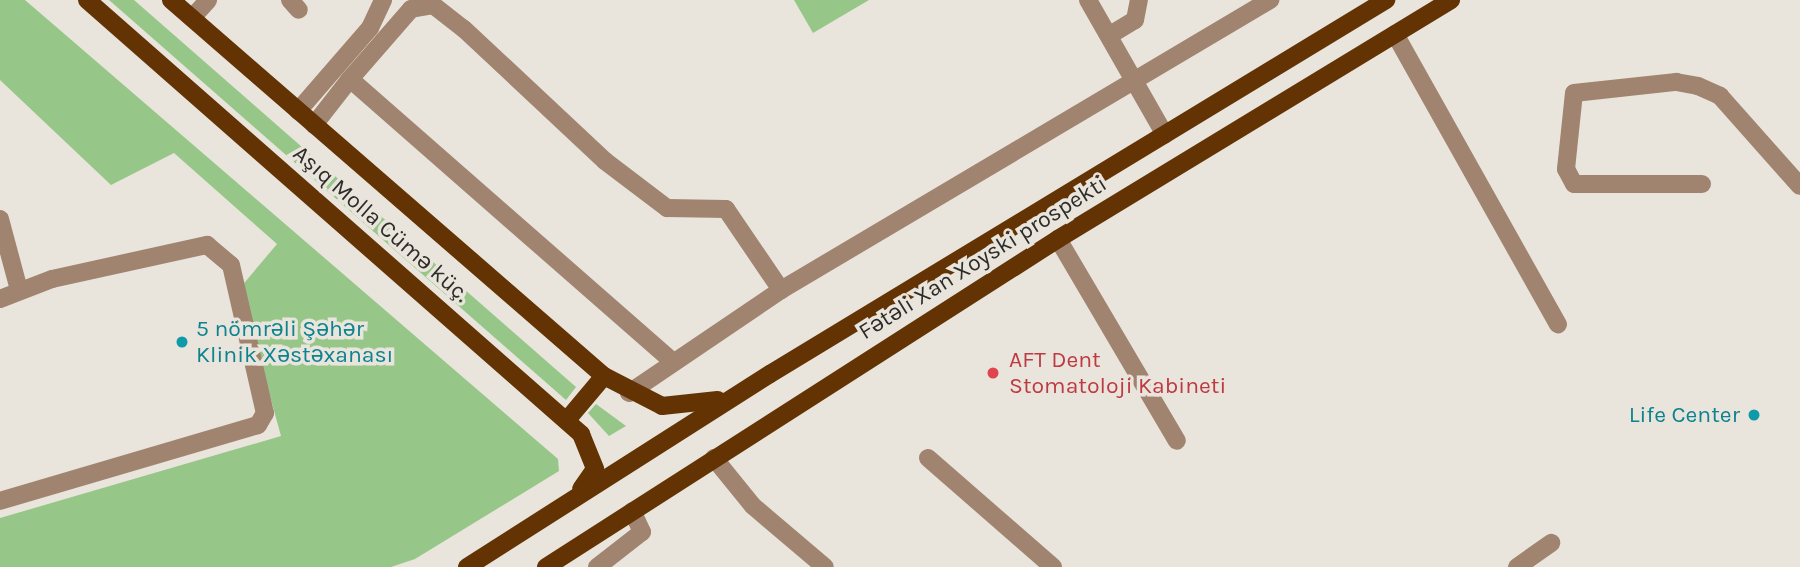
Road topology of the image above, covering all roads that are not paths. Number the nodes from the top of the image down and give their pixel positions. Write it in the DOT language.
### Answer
graph roads {
  1 [pos="86,0"];
  2 [pos="171,0"];
  3 [pos="208,0"];
  4 [pos="383,0"];
  5 [pos="1088,0"];
  6 [pos="1139,0"];
  7 [pos="1270,0"];
  8 [pos="1386,0"];
  9 [pos="1451,0"];
  10 [pos="192,18"];
  11 [pos="1110,34"];
  12 [pos="1395,34"];
  13 [pos="1134,78"];
  14 [pos="350,79"];
  15 [pos="298,111"];
  16 [pos="314,125"];
  17 [pos="1164,135"];
  18 [pos="1702,184"];
  19 [pos="1800,186"];
  20 [pos="0,219"];
  21 [pos="1058,239"];
  22 [pos="19,290"];
  23 [pos="781,290"];
  24 [pos="0,299"];
  25 [pos="1558,324"];
  26 [pos="672,361"];
  27 [pos="604,376"];
  28 [pos="628,393"];
  29 [pos="738,393"];
  30 [pos="567,420"];
  31 [pos="1177,441"];
  32 [pos="714,458"];
  33 [pos="928,458"];
  34 [pos="0,501"];
  35 [pos="570,501"];
  36 [pos="632,512"];
  37 [pos="1551,543"];
  38 [pos="467,567"];
  39 [pos="546,567"];
  40 [pos="597,567"];
  41 [pos="825,567"];
  42 [pos="1053,567"];
  43 [pos="1517,567"];
  1 -- 30 [label="main road, Aşıq Molla Cümə küç."];
  2 -- 10 [label="main road, Aşıq Molla Cümə küç."];
  3 -- 10 [label="street"];
  4 -- 15 [label="street"];
  5 -- 11 [label="street"];
  6 -- 11 [label="street"];
  7 -- 13 [label="street"];
  8 -- 17 [label="main road, Fətəli Xan Xoyski prospekti"];
  9 -- 12 [label="main road, Fətəli Xan Xoyski prospekti"];
  10 -- 15 [label="main road, Aşıq Molla Cümə küç."];
  11 -- 13 [label="street"];
  12 -- 21 [label="main road, Fətəli Xan Xoyski prospekti"];
  12 -- 25 [label="street"];
  13 -- 17 [label="street"];
  13 -- 23 [label="street"];
  14 -- 16 [label="street"];
  14 -- 23 [label="street"];
  14 -- 26 [label="street"];
  15 -- 16 [label="main road, Aşıq Molla Cümə küç."];
  16 -- 27 [label="main road, Aşıq Molla Cümə küç."];
  17 -- 29 [label="main road, Fətəli Xan Xoyski prospekti"];
  18 -- 19 [label="street"];
  20 -- 22 [label="street"];
  21 -- 31 [label="street"];
  21 -- 32 [label="main road, Fətəli Xan Xoyski prospekti"];
  22 -- 24 [label="street"];
  22 -- 34 [label="street"];
  23 -- 26 [label="street"];
  26 -- 28 [label="street"];
  27 -- 28 [label="main road, Aşıq Molla Cümə küç."];
  27 -- 30 [label="main road"];
  28 -- 29 [label="main road, Aşıq Molla Cümə küç."];
  29 -- 35 [label="main road"];
  30 -- 35 [label="main road, Aşıq Molla Cümə küç."];
  32 -- 36 [label="main road, Fətəli Xan Xoyski prospekti"];
  32 -- 41 [label="street"];
  33 -- 42 [label="street"];
  35 -- 38 [label="main road"];
  36 -- 39 [label="main road, Fətəli Xan Xoyski prospekti"];
  36 -- 40 [label="street"];
  37 -- 43 [label="street"];
}
